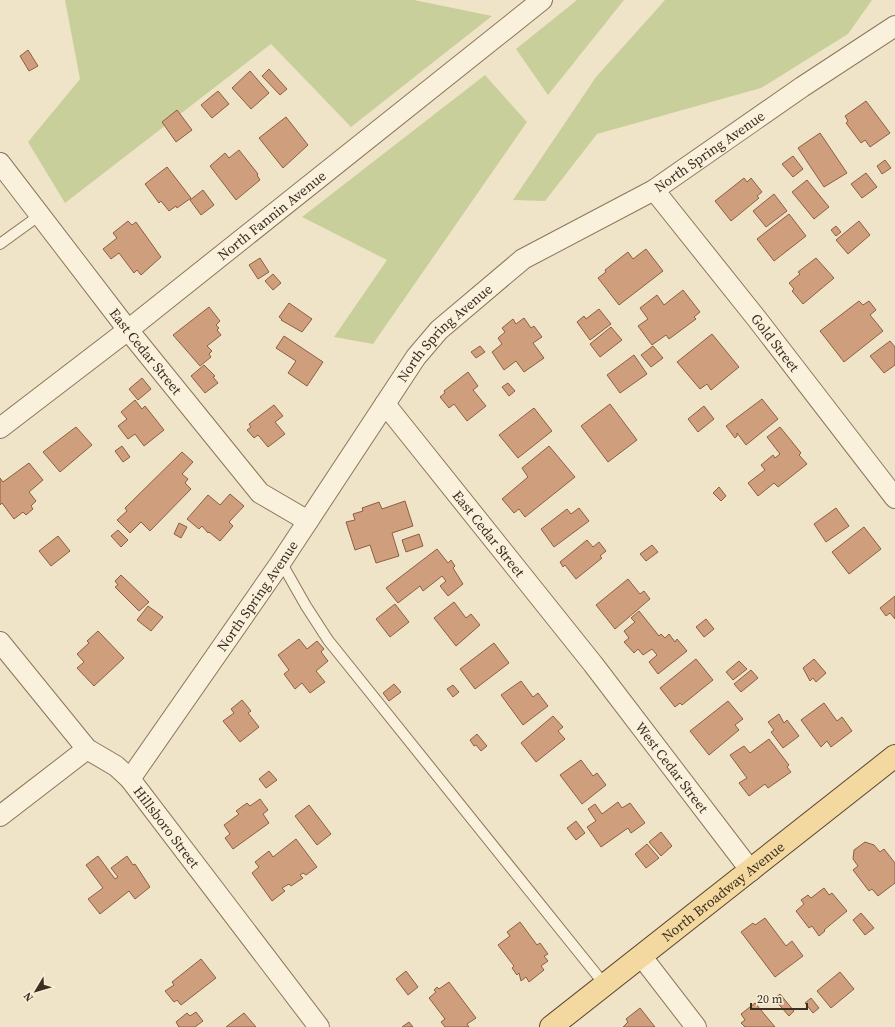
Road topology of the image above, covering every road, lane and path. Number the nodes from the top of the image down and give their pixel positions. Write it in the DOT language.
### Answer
graph roads {
  1 [pos="542,0"];
  2 [pos="895,26"];
  3 [pos="0,163"];
  4 [pos="654,190"];
  5 [pos="40,215"];
  6 [pos="0,244"];
  7 [pos="128,330"];
  8 [pos="385,404"];
  9 [pos="0,428"];
  10 [pos="895,498"];
  11 [pos="308,521"];
  12 [pos="282,562"];
  13 [pos="0,642"];
  14 [pos="593,664"];
  15 [pos="87,749"];
  16 [pos="895,756"];
  17 [pos="130,779"];
  18 [pos="0,816"];
  19 [pos="751,871"];
  20 [pos="642,956"];
  21 [pos="605,985"];
  22 [pos="319,1027"];
  23 [pos="551,1027"];
  24 [pos="696,1027"];
  1 -- 7 [label="street, North Fannin Avenue"];
  2 -- 4 [label="street, North Spring Avenue"];
  3 -- 5 [label="street, East Cedar Street"];
  4 -- 8 [label="street, North Spring Avenue"];
  4 -- 10 [label="street, Gold Street"];
  5 -- 6 [label="lane"];
  5 -- 7 [label="street, East Cedar Street"];
  7 -- 9 [label="street, North Fannin Avenue"];
  7 -- 11 [label="street, East Cedar Street"];
  8 -- 11 [label="street, North Spring Avenue"];
  8 -- 14 [label="street, East Cedar Street"];
  11 -- 12 [label="street, North Spring Avenue"];
  12 -- 17 [label="street, North Spring Avenue"];
  12 -- 21 [label="lane"];
  13 -- 15 [label="street, Hillsboro Street"];
  14 -- 19 [label="street, West Cedar Street"];
  15 -- 17 [label="street, Hillsboro Street"];
  15 -- 18 [label="street"];
  16 -- 19 [label="main road, North Broadway Avenue"];
  17 -- 22 [label="street, Hillsboro Street"];
  19 -- 20 [label="main road, North Broadway Avenue"];
  20 -- 21 [label="main road, North Broadway Avenue"];
  20 -- 24 [label="street"];
  21 -- 23 [label="main road, North Broadway Avenue"];
}
